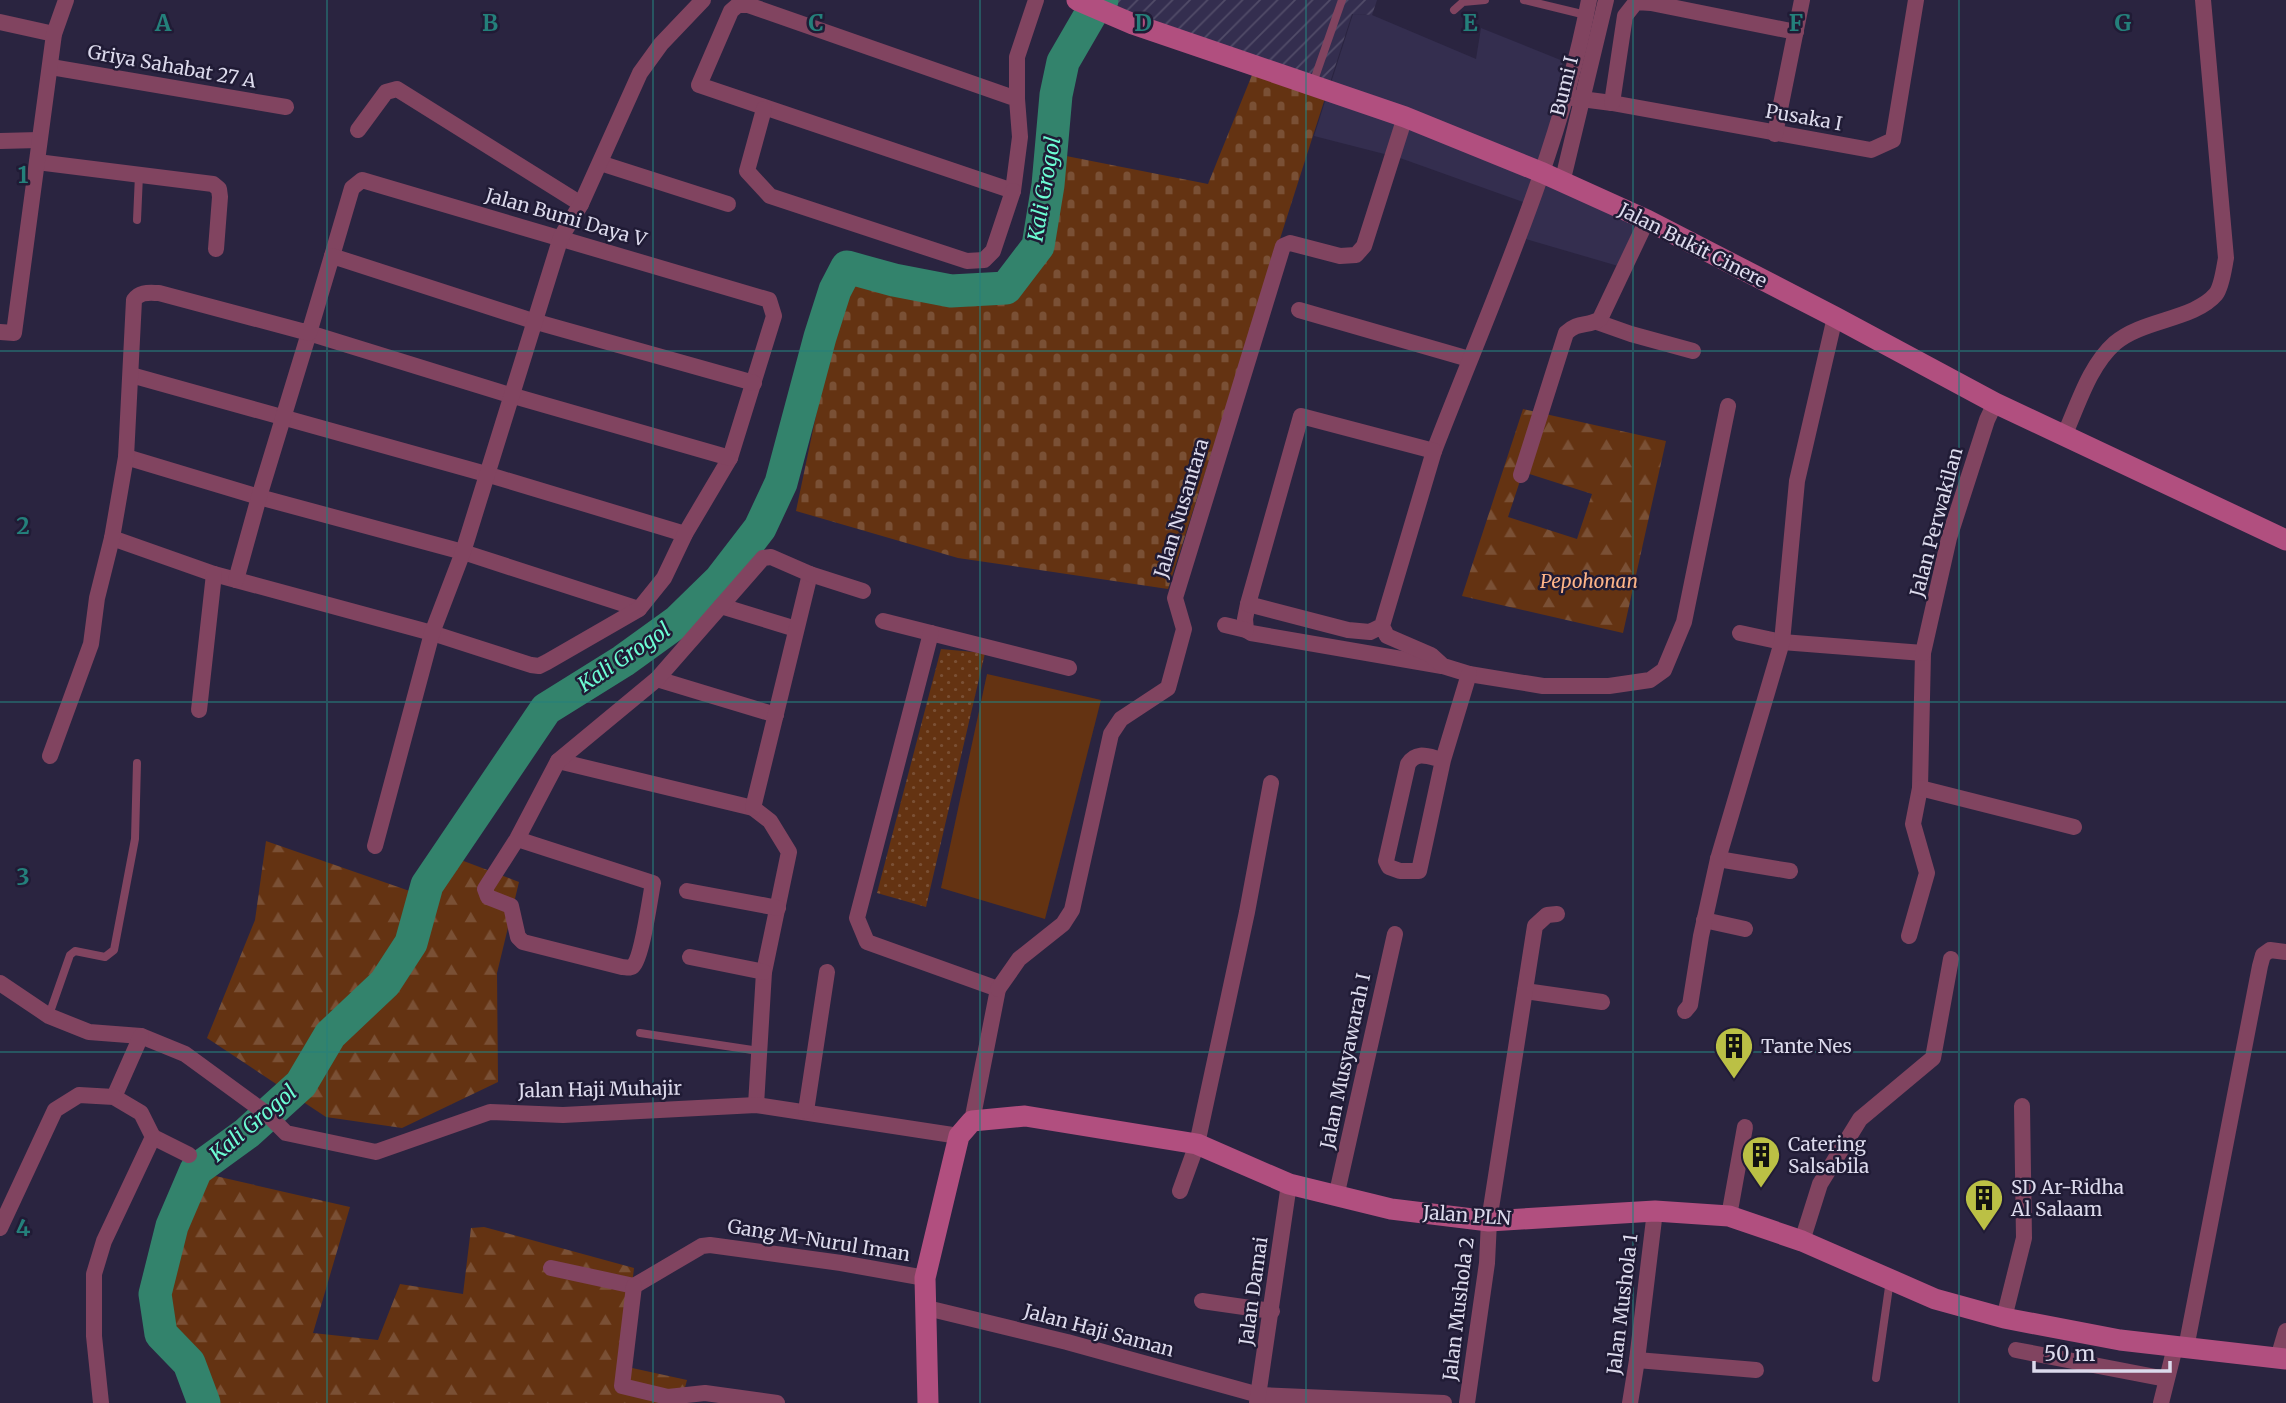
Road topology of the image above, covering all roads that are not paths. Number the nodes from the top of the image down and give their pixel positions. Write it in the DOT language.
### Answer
graph roads {
  1 [pos="66,0"];
  2 [pos="704,0"];
  3 [pos="1036,0"];
  4 [pos="1342,0"];
  5 [pos="1485,0"];
  6 [pos="1524,0"];
  7 [pos="1606,0"];
  8 [pos="1802,0"];
  9 [pos="1916,0"];
  10 [pos="2203,0"];
  11 [pos="1639,1"];
  12 [pos="1084,3"];
  13 [pos="1587,8"];
  14 [pos="1454,9"];
  15 [pos="0,22"];
  16 [pos="1797,32"];
  17 [pos="54,34"];
  18 [pos="51,67"];
  19 [pos="1312,85"];
  20 [pos="1566,97"];
  21 [pos="1017,99"];
  22 [pos="1583,99"];
  23 [pos="1612,103"];
  24 [pos="286,107"];
  25 [pos="764,109"];
  26 [pos="1405,117"];
  27 [pos="358,130"];
  28 [pos="1775,134"];
  29 [pos="39,140"];
  30 [pos="0,141"];
  31 [pos="37,162"];
  32 [pos="600,163"];
  33 [pos="1543,173"];
  34 [pos="139,175"];
  35 [pos="1562,183"];
  36 [pos="1013,191"];
  37 [pos="580,204"];
  38 [pos="728,204"];
  39 [pos="136,220"];
  40 [pos="1647,220"];
  41 [pos="561,237"];
  42 [pos="216,249"];
  43 [pos="332,256"];
  44 [pos="1299,310"];
  45 [pos="1835,317"];
  46 [pos="534,321"];
  47 [pos="1597,322"];
  48 [pos="0,332"];
  49 [pos="309,333"];
  50 [pos="1693,351"];
  51 [pos="1469,359"];
  52 [pos="131,375"];
  53 [pos="754,383"];
  54 [pos="510,395"];
  55 [pos="1995,403"];
  56 [pos="1728,405"];
  57 [pos="285,418"];
  58 [pos="2064,436"];
  59 [pos="1434,451"];
  60 [pos="126,457"];
  61 [pos="730,458"];
  62 [pos="486,474"];
  63 [pos="1521,475"];
  64 [pos="259,497"];
  65 [pos="685,534"];
  66 [pos="112,538"];
  67 [pos="2286,540"];
  68 [pos="463,552"];
  69 [pos="214,573"];
  70 [pos="810,574"];
  71 [pos="236,580"];
  72 [pos="863,591"];
  73 [pos="1248,604"];
  74 [pos="721,606"];
  75 [pos="639,609"];
  76 [pos="883,621"];
  77 [pos="1225,625"];
  78 [pos="796,629"];
  79 [pos="1376,629"];
  80 [pos="1246,630"];
  81 [pos="432,633"];
  82 [pos="930,633"];
  83 [pos="1740,633"];
  84 [pos="1782,642"];
  85 [pos="1359,651"];
  86 [pos="1923,653"];
  87 [pos="1443,666"];
  88 [pos="1069,668"];
  89 [pos="1469,674"];
  90 [pos="657,679"];
  91 [pos="199,710"];
  92 [pos="776,715"];
  93 [pos="50,757"];
  94 [pos="1443,760"];
  95 [pos="558,761"];
  96 [pos="137,763"];
  97 [pos="1271,783"];
  98 [pos="1920,788"];
  99 [pos="753,808"];
  100 [pos="2074,827"];
  101 [pos="517,839"];
  102 [pos="375,846"];
  103 [pos="1718,859"];
  104 [pos="1790,871"];
  105 [pos="687,891"];
  106 [pos="778,908"];
  107 [pos="1557,914"];
  108 [pos="1704,920"];
  109 [pos="1745,929"];
  110 [pos="1395,934"];
  111 [pos="1909,936"];
  112 [pos="2286,952"];
  113 [pos="690,957"];
  114 [pos="1951,959"];
  115 [pos="764,972"];
  116 [pos="827,972"];
  117 [pos="0,983"];
  118 [pos="998,989"];
  119 [pos="1525,991"];
  120 [pos="1602,1002"];
  121 [pos="1685,1011"];
  122 [pos="49,1016"];
  123 [pos="640,1033"];
  124 [pos="141,1036"];
  125 [pos="759,1052"];
  126 [pos="114,1097"];
  127 [pos="756,1105"];
  128 [pos="2022,1106"];
  129 [pos="806,1111"];
  130 [pos="1745,1127"];
  131 [pos="965,1128"];
  132 [pos="153,1138"];
  133 [pos="1197,1144"];
  134 [pos="189,1155"];
  135 [pos="1289,1184"];
  136 [pos="1180,1191"];
  137 [pos="1336,1197"];
  138 [pos="1655,1211"];
  139 [pos="1729,1216"];
  140 [pos="1489,1221"];
  141 [pos="0,1228"];
  142 [pos="1802,1241"];
  143 [pos="551,1268"];
  144 [pos="925,1278"];
  145 [pos="1890,1279"];
  146 [pos="634,1286"];
  147 [pos="1202,1301"];
  148 [pos="927,1308"];
  149 [pos="1272,1311"];
  150 [pos="2004,1318"];
  151 [pos="2286,1331"];
  152 [pos="2180,1347"];
  153 [pos="2016,1350"];
  154 [pos="2282,1358"];
  155 [pos="1637,1360"];
  156 [pos="1756,1370"];
  157 [pos="1875,1378"];
  158 [pos="2166,1379"];
  159 [pos="1258,1399"];
  160 [pos="932,1402"];
  161 [pos="102,1403"];
  162 [pos="777,1403"];
  163 [pos="1444,1403"];
  164 [pos="1467,1403"];
  165 [pos="1630,1403"];
  166 [pos="2161,1403"];
  1 -- 17 [label="street"];
  2 -- 32 [label="street"];
  3 -- 21 [label="street"];
  4 -- 19 [label="lane"];
  5 -- 14 [label="lane"];
  6 -- 13 [label="lane"];
  7 -- 22 [label="street, Bumi I"];
  8 -- 16 [label="street"];
  9 -- 28 [label="street, Pusaka I"];
  10 -- 58 [label="street"];
  11 -- 16 [label="street"];
  11 -- 23 [label="street"];
  12 -- 19 [label="street, Jalan Bukit Cinere"];
  13 -- 20 [label="street, Bumi I"];
  15 -- 17 [label="street"];
  16 -- 28 [label="street"];
  17 -- 18 [label="street"];
  18 -- 24 [label="street, Griya Sahabat 27 A"];
  18 -- 29 [label="street"];
  19 -- 26 [label="street, Jalan Bukit Cinere"];
  20 -- 22 [label="street, Pusaka I"];
  20 -- 33 [label="street, Bumi I"];
  21 -- 25 [label="street"];
  21 -- 36 [label="street"];
  22 -- 23 [label="street, Pusaka I"];
  22 -- 35 [label="street, Bumi I"];
  23 -- 28 [label="street, Pusaka I"];
  25 -- 36 [label="street"];
  25 -- 36 [label="street"];
  26 -- 33 [label="street, Jalan Bukit Cinere"];
  26 -- 118 [label="street, Jalan Nusantara"];
  27 -- 37 [label="street"];
  29 -- 30 [label="street"];
  29 -- 31 [label="street"];
  31 -- 34 [label="street"];
  31 -- 48 [label="street"];
  32 -- 37 [label="street"];
  32 -- 38 [label="street"];
  33 -- 35 [label="street, Jalan Bukit Cinere"];
  33 -- 51 [label="street, Bumi I"];
  34 -- 39 [label="lane"];
  34 -- 42 [label="street"];
  35 -- 40 [label="street, Jalan Bukit Cinere"];
  37 -- 41 [label="street"];
  40 -- 45 [label="street, Jalan Bukit Cinere"];
  40 -- 47 [label="street"];
  41 -- 43 [label="street, Jalan Bumi Daya V"];
  41 -- 46 [label="street"];
  41 -- 53 [label="street, Jalan Bumi Daya V"];
  43 -- 46 [label="street"];
  43 -- 49 [label="street"];
  44 -- 51 [label="street"];
  45 -- 55 [label="street, Jalan Bukit Cinere"];
  45 -- 84 [label="street"];
  46 -- 53 [label="street"];
  46 -- 54 [label="street"];
  47 -- 50 [label="street"];
  47 -- 63 [label="street"];
  49 -- 52 [label="street"];
  49 -- 54 [label="street"];
  49 -- 57 [label="street"];
  51 -- 59 [label="street, Bumi I"];
  52 -- 57 [label="street"];
  52 -- 60 [label="street"];
  53 -- 61 [label="street"];
  54 -- 61 [label="street"];
  54 -- 62 [label="street"];
  55 -- 58 [label="street, Jalan Bukit Cinere"];
  55 -- 86 [label="street, Jalan Perwakilan"];
  56 -- 89 [label="street"];
  57 -- 62 [label="street"];
  57 -- 64 [label="street"];
  58 -- 67 [label="street, Jalan Bukit Cinere"];
  59 -- 73 [label="street"];
  59 -- 79 [label="street, Bumi I"];
  60 -- 64 [label="street"];
  60 -- 66 [label="street"];
  61 -- 65 [label="street"];
  62 -- 65 [label="street"];
  62 -- 68 [label="street"];
  64 -- 68 [label="street"];
  64 -- 71 [label="street"];
  65 -- 75 [label="street"];
  66 -- 69 [label="street"];
  66 -- 93 [label="street"];
  68 -- 75 [label="street"];
  68 -- 81 [label="street"];
  69 -- 71 [label="street"];
  69 -- 91 [label="street"];
  70 -- 72 [label="street"];
  70 -- 74 [label="street"];
  70 -- 78 [label="street"];
  71 -- 81 [label="street"];
  73 -- 79 [label="street"];
  73 -- 80 [label="street"];
  74 -- 78 [label="street"];
  74 -- 90 [label="street"];
  75 -- 81 [label="street"];
  76 -- 82 [label="street"];
  77 -- 80 [label="street"];
  78 -- 92 [label="street"];
  79 -- 85 [label="street, Bumi I"];
  79 -- 87 [label="street"];
  80 -- 85 [label="street"];
  81 -- 102 [label="street"];
  82 -- 88 [label="street"];
  82 -- 118 [label="street"];
  83 -- 84 [label="street"];
  84 -- 86 [label="street"];
  84 -- 103 [label="street"];
  85 -- 87 [label="street"];
  86 -- 98 [label="street, Jalan Perwakilan"];
  87 -- 89 [label="street"];
  89 -- 94 [label="street"];
  90 -- 92 [label="street"];
  90 -- 95 [label="street"];
  92 -- 99 [label="street"];
  94 -- 94 [label="street"];
  95 -- 99 [label="street"];
  95 -- 101 [label="street"];
  96 -- 122 [label="lane"];
  97 -- 133 [label="street"];
  98 -- 100 [label="street"];
  98 -- 111 [label="street, Jalan Perwakilan"];
  99 -- 106 [label="street"];
  101 -- 101 [label="street"];
  103 -- 104 [label="street"];
  103 -- 108 [label="street"];
  105 -- 106 [label="street"];
  106 -- 115 [label="street"];
  107 -- 119 [label="street, Jalan Mushola 2"];
  108 -- 109 [label="street"];
  108 -- 121 [label="street"];
  110 -- 137 [label="street, Jalan Musyawarah I"];
  112 -- 152 [label="street"];
  113 -- 115 [label="street"];
  114 -- 142 [label="street"];
  115 -- 125 [label="street"];
  116 -- 129 [label="street"];
  117 -- 122 [label="street, Jalan Haji Muhajir"];
  118 -- 131 [label="street"];
  119 -- 120 [label="street"];
  119 -- 140 [label="street, Jalan Mushola 2"];
  122 -- 124 [label="street, Jalan Haji Muhajir"];
  123 -- 125 [label="lane"];
  124 -- 126 [label="street"];
  124 -- 127 [label="street, Jalan Haji Muhajir"];
  125 -- 127 [label="street"];
  126 -- 132 [label="street"];
  126 -- 141 [label="street"];
  127 -- 129 [label="street, Jalan Haji Muhajir"];
  128 -- 150 [label="street"];
  129 -- 131 [label="street, Jalan Haji Muhajir"];
  130 -- 139 [label="street"];
  131 -- 133 [label="street, Jalan PLN"];
  131 -- 144 [label="street"];
  132 -- 134 [label="street"];
  132 -- 161 [label="street"];
  133 -- 135 [label="street, Jalan PLN"];
  133 -- 136 [label="street"];
  135 -- 137 [label="street, Jalan PLN"];
  135 -- 149 [label="street, Jalan Damai"];
  137 -- 140 [label="street, Jalan PLN"];
  138 -- 139 [label="street, Jalan PLN"];
  138 -- 140 [label="street, Jalan PLN"];
  138 -- 155 [label="street, Jalan Mushola 1"];
  139 -- 142 [label="street, Jalan PLN"];
  140 -- 164 [label="street, Jalan Mushola 2"];
  142 -- 145 [label="street, Jalan PLN"];
  143 -- 146 [label="street"];
  144 -- 146 [label="street, Gang M-Nurul Iman"];
  144 -- 148 [label="street"];
  145 -- 150 [label="street, Jalan PLN"];
  145 -- 157 [label="lane"];
  146 -- 162 [label="street"];
  147 -- 149 [label="street"];
  148 -- 159 [label="street, Jalan Haji Saman"];
  148 -- 160 [label="street"];
  149 -- 159 [label="street, Jalan Damai"];
  150 -- 152 [label="street, Jalan PLN"];
  151 -- 154 [label="street"];
  152 -- 154 [label="street, Jalan PLN"];
  152 -- 158 [label="street"];
  153 -- 158 [label="street"];
  155 -- 156 [label="street"];
  155 -- 165 [label="street, Jalan Mushola 1"];
  158 -- 166 [label="street"];
  159 -- 163 [label="street, Jalan Haji Saman"];
}
